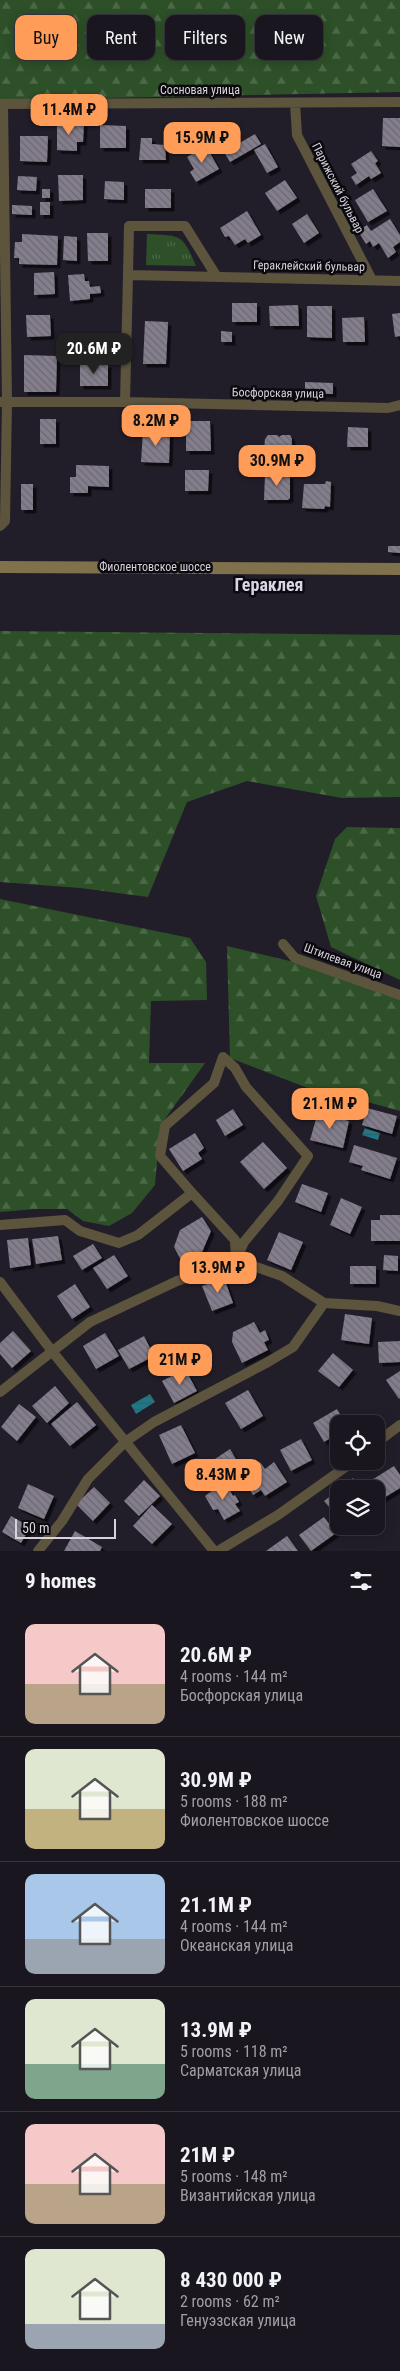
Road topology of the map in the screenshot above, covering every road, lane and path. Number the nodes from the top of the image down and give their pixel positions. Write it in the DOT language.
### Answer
graph roads {
  1 [pos="400,102"];
  2 [pos="2,104"];
  3 [pos="295,104"];
  4 [pos="128,275"];
  5 [pos="217,277"];
  6 [pos="372,280"];
  7 [pos="400,281"];
  8 [pos="3,402"];
  9 [pos="125,402"];
  10 [pos="400,405"];
  11 [pos="0,526"];
  12 [pos="0,567"];
  13 [pos="400,569"];
  14 [pos="283,944"];
  15 [pos="400,994"];
  16 [pos="192,1193"];
  17 [pos="0,1225"];
  18 [pos="236,1260"];
  19 [pos="0,1282"];
  20 [pos="324,1303"];
  21 [pos="400,1311"];
  22 [pos="52,1350"];
  23 [pos="0,1392"];
  24 [pos="400,1425"];
  25 [pos="385,1436"];
  26 [pos="124,1442"];
  27 [pos="341,1470"];
  28 [pos="38,1551"];
  29 [pos="216,1551"];
  1 -- 3 [label="street, Сосновая улица"];
  2 -- 3 [label="street, Сосновая улица"];
  2 -- 8 [label="street"];
  3 -- 6 [label="street, Парижский бульвар"];
  4 -- 5 [label="street, Гераклейский бульвар"];
  4 -- 5 [label="street"];
  4 -- 9 [label="street"];
  5 -- 6 [label="street, Гераклейский бульвар"];
  6 -- 7 [label="street, Гераклейский бульвар"];
  8 -- 9 [label="street, Босфорская улица"];
  8 -- 11 [label="street"];
  9 -- 10 [label="street, Босфорская улица"];
  12 -- 13 [label="main road, Фиолентовское шоссе"];
  14 -- 15 [label="street, Штилевая улица"];
  16 -- 17 [label="street"];
  16 -- 18 [label="street"];
  16 -- 18 [label="street"];
  18 -- 20 [label="street"];
  18 -- 22 [label="street"];
  19 -- 22 [label="street"];
  20 -- 21 [label="street"];
  20 -- 26 [label="street"];
  22 -- 23 [label="street"];
  22 -- 26 [label="street"];
  24 -- 25 [label="street"];
  26 -- 28 [label="street"];
  26 -- 29 [label="street"];
  27 -- 29 [label="street"];
}
